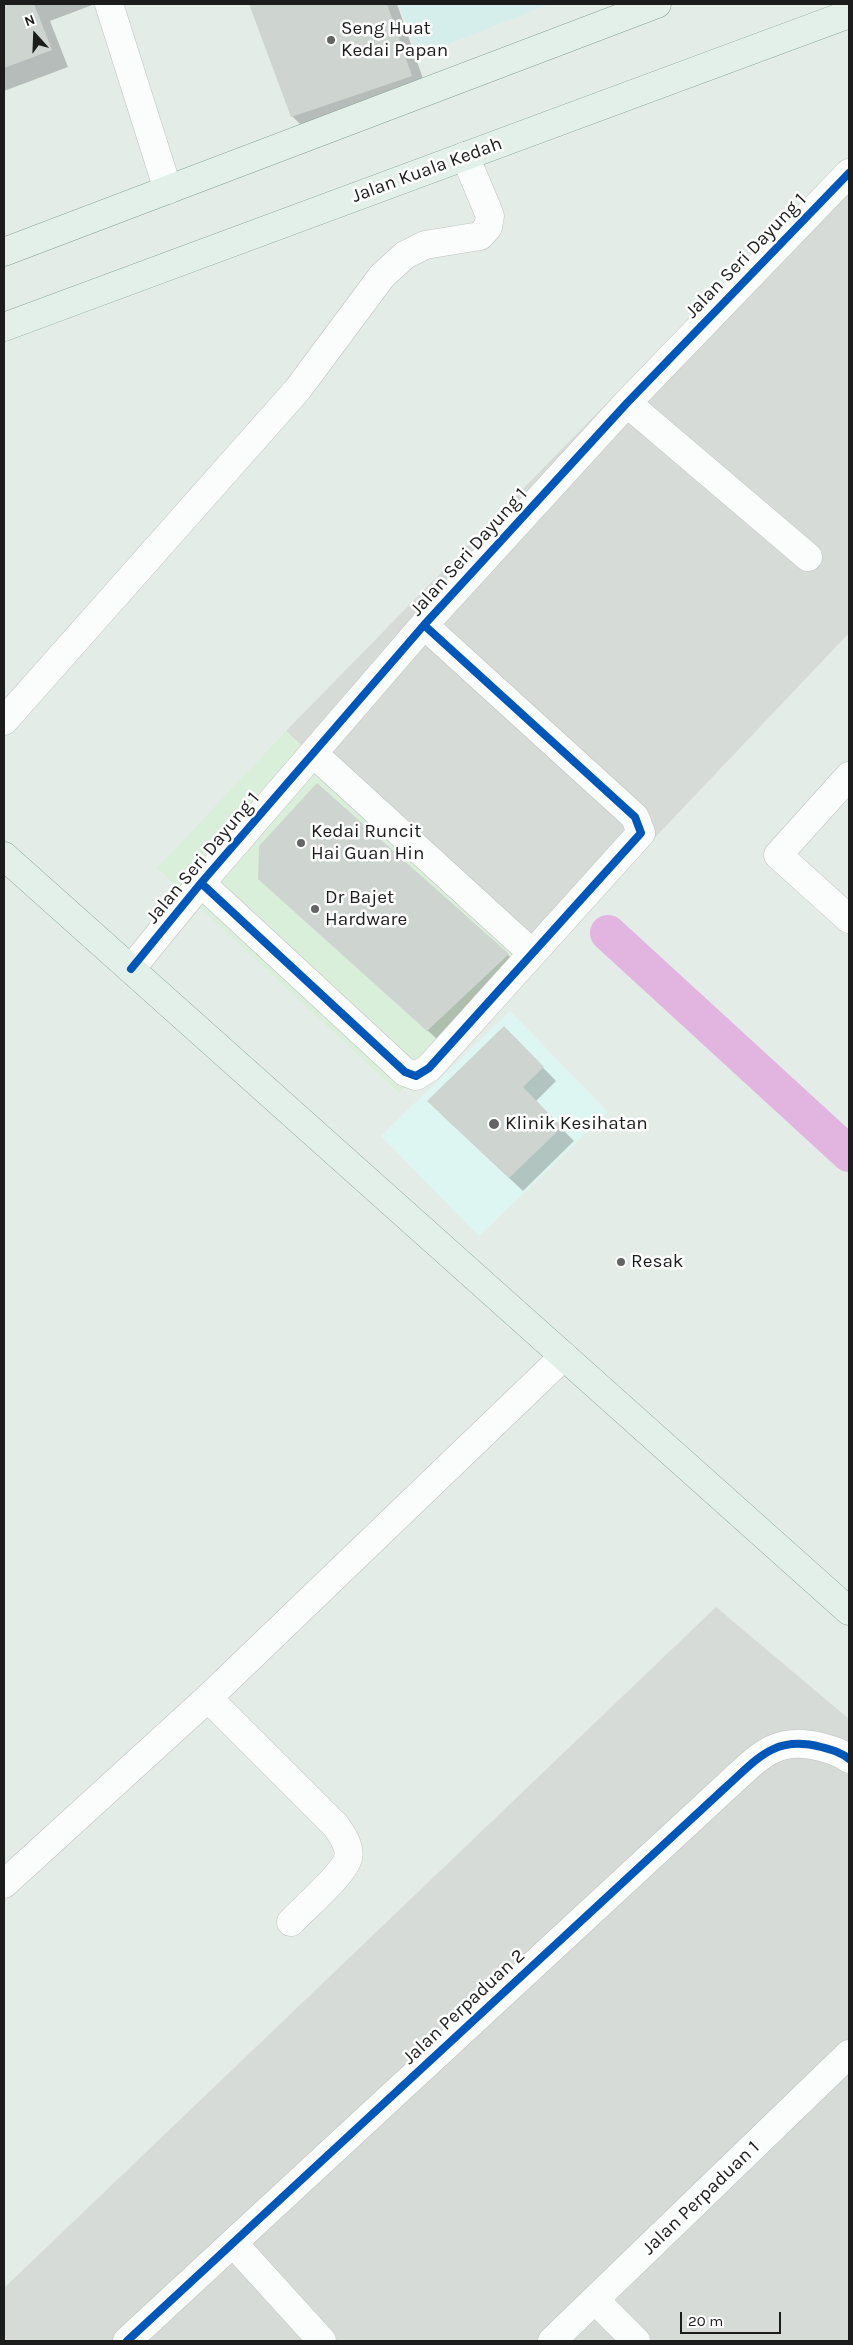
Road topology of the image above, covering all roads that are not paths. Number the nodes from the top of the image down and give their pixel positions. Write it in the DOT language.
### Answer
graph roads {
  1 [pos="109,4"];
  2 [pos="657,4"];
  3 [pos="849,14"];
  4 [pos="465,156"];
  5 [pos="849,173"];
  6 [pos="168,190"];
  7 [pos="4,252"];
  8 [pos="4,327"];
  9 [pos="627,403"];
  10 [pos="808,557"];
  11 [pos="424,625"];
  12 [pos="4,721"];
  13 [pos="314,754"];
  14 [pos="849,776"];
  15 [pos="4,856"];
  16 [pos="201,883"];
  17 [pos="849,919"];
  18 [pos="532,953"];
  19 [pos="131,969"];
  20 [pos="564,1356"];
  21 [pos="849,1611"];
  22 [pos="208,1698"];
  23 [pos="846,1756"];
  24 [pos="4,1884"];
  25 [pos="291,1922"];
  26 [pos="849,2054"];
  27 [pos="233,2243"];
  28 [pos="595,2300"];
  29 [pos="128,2341"];
  30 [pos="322,2341"];
  31 [pos="552,2341"];
  32 [pos="636,2341"];
  1 -- 6 [label="street"];
  2 -- 6 [label="main road"];
  3 -- 4 [label="main road, Jalan Kuala Kedah"];
  4 -- 8 [label="main road, Jalan Kuala Kedah"];
  4 -- 12 [label="street"];
  5 -- 9 [label="street, Jalan Seri Dayung 1"];
  6 -- 7 [label="main road"];
  9 -- 10 [label="street"];
  9 -- 11 [label="street, Jalan Seri Dayung 1"];
  11 -- 13 [label="street, Jalan Seri Dayung 1"];
  11 -- 18 [label="street"];
  13 -- 16 [label="street, Jalan Seri Dayung 1"];
  13 -- 18 [label="street"];
  14 -- 17 [label="street"];
  15 -- 19 [label="main road"];
  16 -- 18 [label="street"];
  16 -- 19 [label="street, Jalan Seri Dayung 1"];
  19 -- 20 [label="main road"];
  20 -- 21 [label="main road"];
  20 -- 22 [label="street"];
  22 -- 24 [label="street"];
  22 -- 25 [label="street"];
  23 -- 27 [label="street, Jalan Perpaduan 2"];
  26 -- 28 [label="street, Jalan Perpaduan 1"];
  27 -- 29 [label="street, Jalan Perpaduan 2"];
  27 -- 30 [label="street"];
  28 -- 31 [label="street, Jalan Perpaduan 1"];
  28 -- 32 [label="street"];
}
